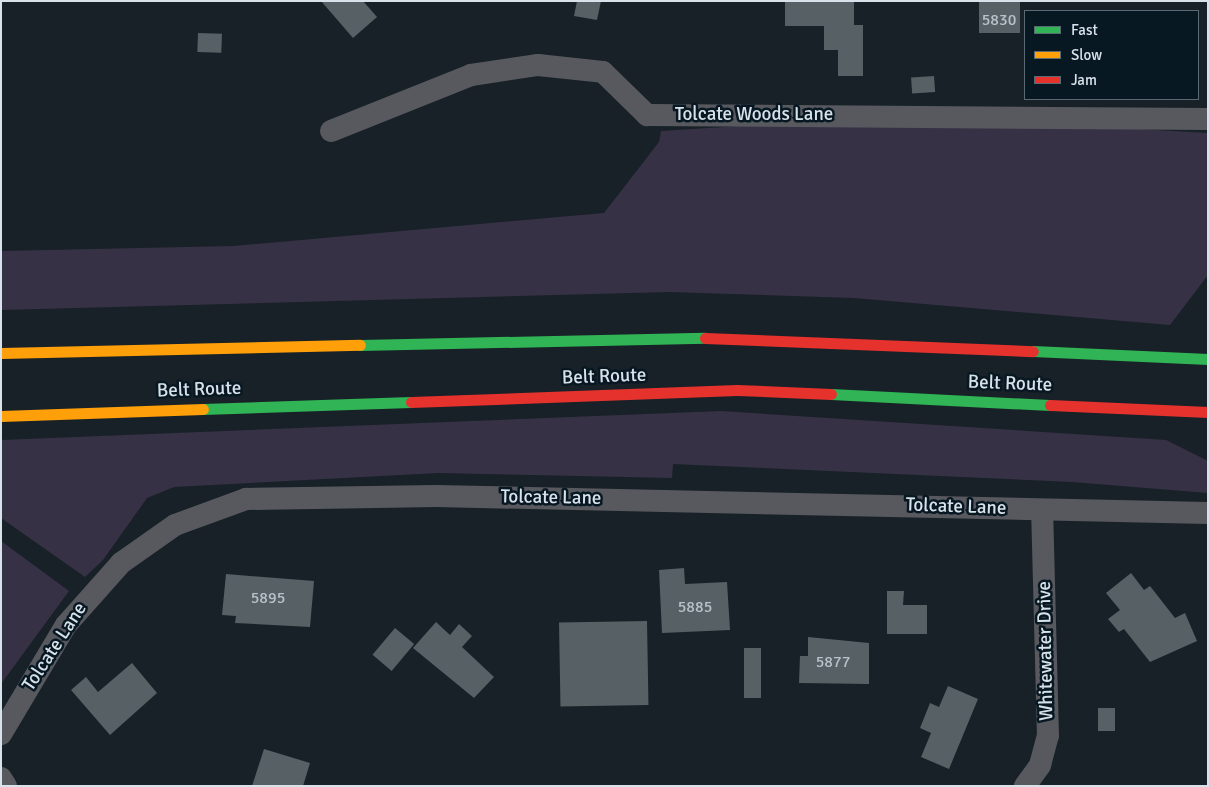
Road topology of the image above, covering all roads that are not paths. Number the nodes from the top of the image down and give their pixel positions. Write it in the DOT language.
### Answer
graph roads {
  1 [pos="1208,119"];
  2 [pos="332,131"];
  3 [pos="1,353"];
  4 [pos="1208,359"];
  5 [pos="1208,412"];
  6 [pos="1,416"];
  7 [pos="1042,510"];
  8 [pos="1208,513"];
  9 [pos="1,734"];
  10 [pos="1,778"];
  11 [pos="6,786"];
  12 [pos="1025,786"];
  1 -- 2 [label="street, Tolcate Woods Lane"];
  3 -- 4 [label="highway, Belt Route"];
  5 -- 6 [label="highway, Belt Route"];
  7 -- 8 [label="street, Tolcate Lane"];
  7 -- 9 [label="street, Tolcate Lane"];
  7 -- 12 [label="street, Whitewater Drive"];
  10 -- 11 [label="street"];
}
